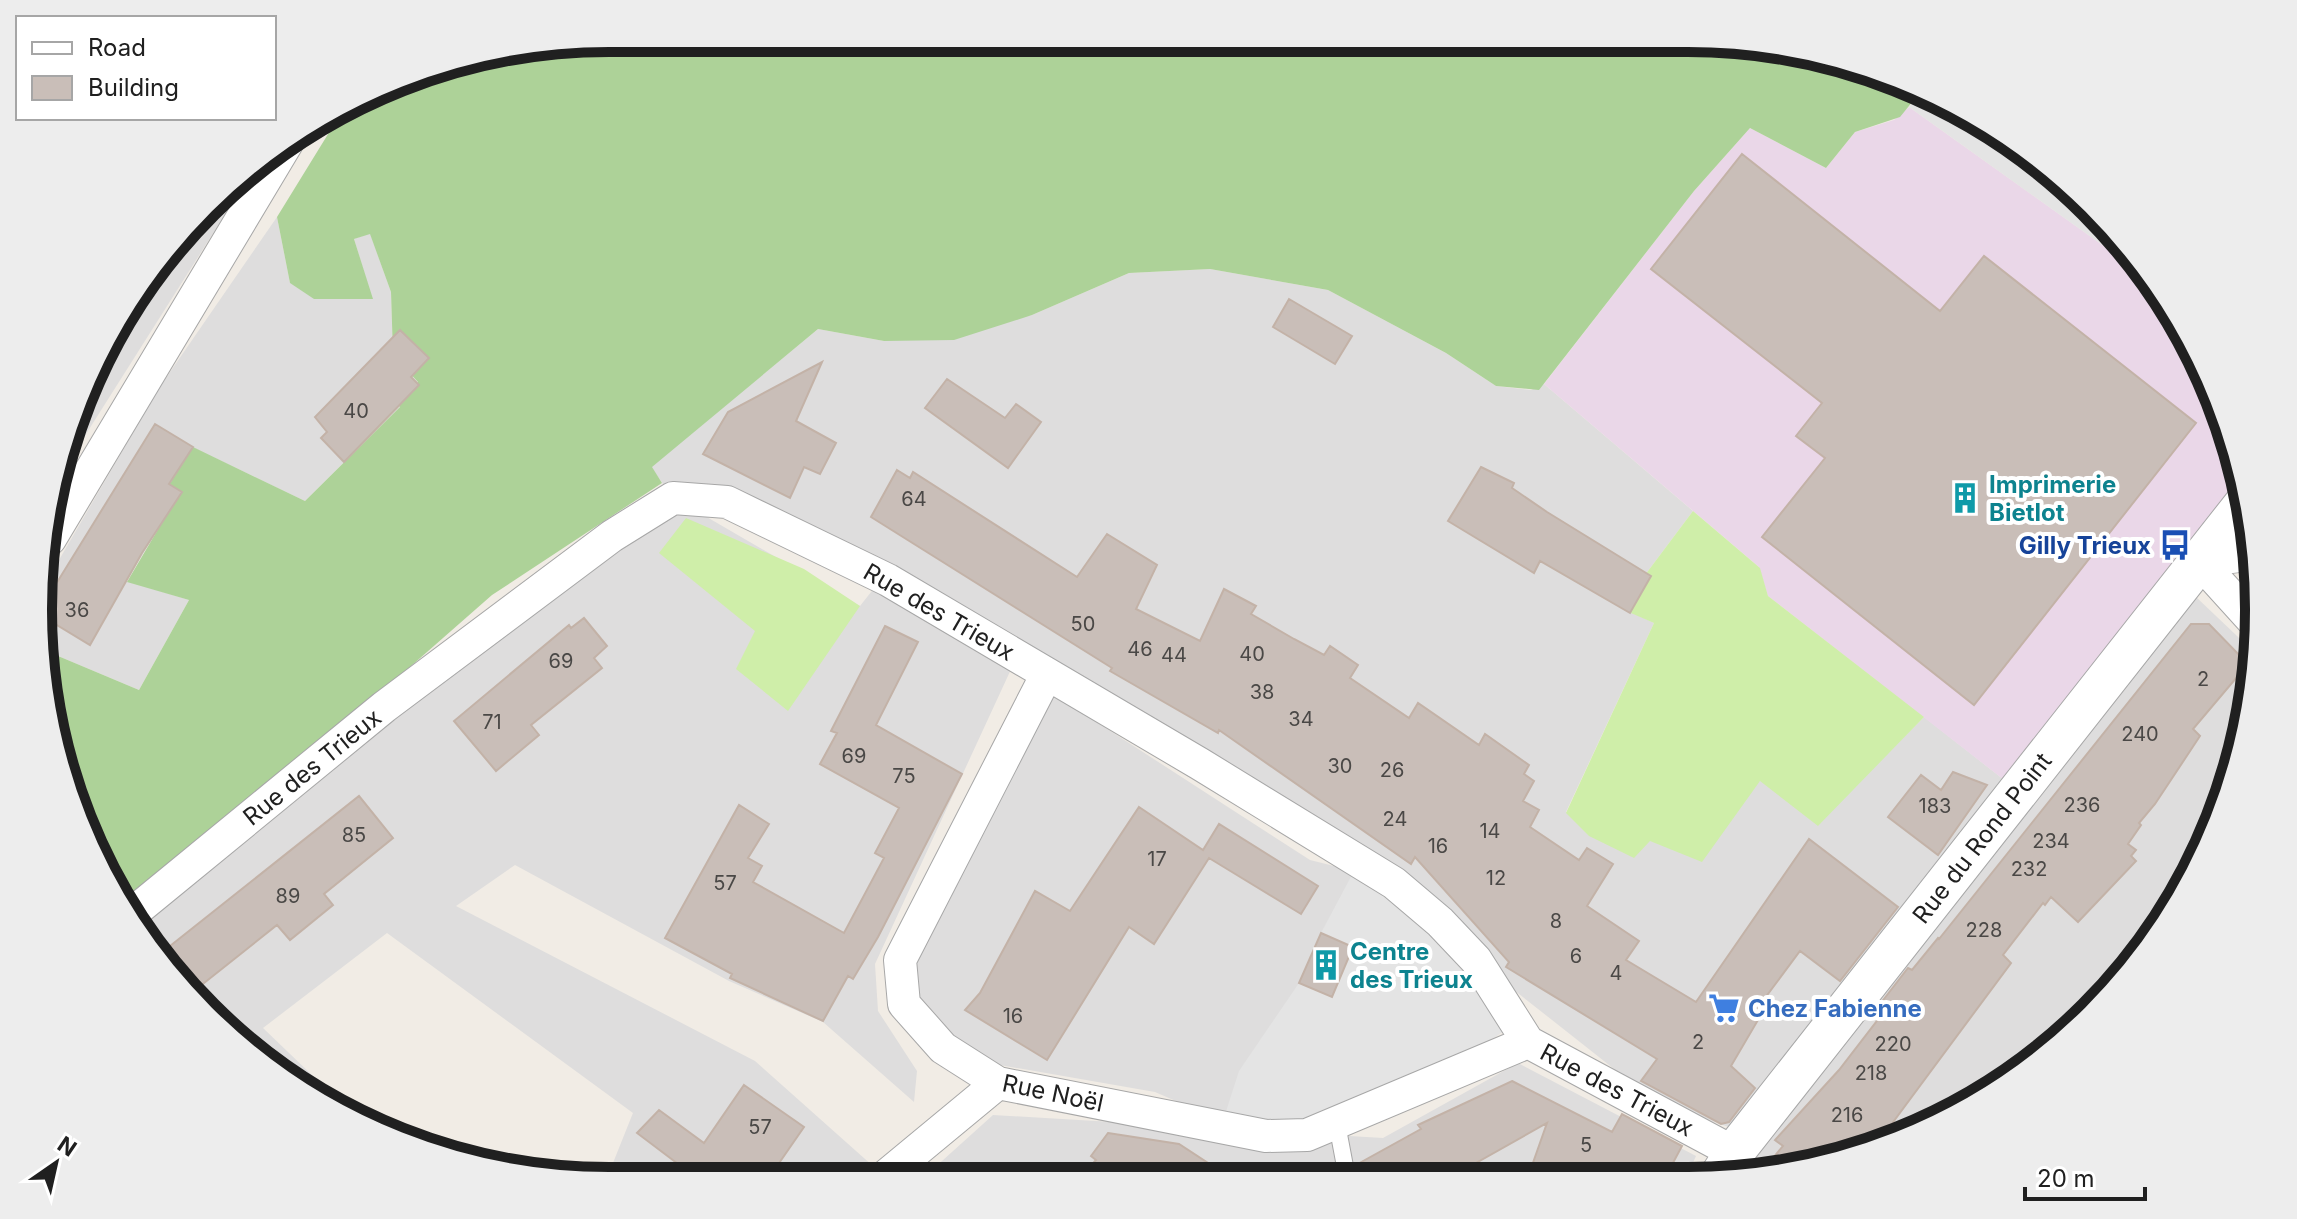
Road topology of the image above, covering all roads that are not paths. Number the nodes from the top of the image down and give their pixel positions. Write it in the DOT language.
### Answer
graph roads {
  1 [pos="270,167"];
  2 [pos="2236,514"];
  3 [pos="59,523"];
  4 [pos="2242,556"];
  5 [pos="2199,561"];
  6 [pos="2245,612"];
  7 [pos="1047,674"];
  8 [pos="139,908"];
  9 [pos="1528,1042"];
  10 [pos="998,1083"];
  11 [pos="1337,1124"];
  12 [pos="1728,1165"];
  13 [pos="896,1167"];
  14 [pos="1345,1167"];
  1 -- 3 [label="street"];
  2 -- 5 [label="street, Rue du Rond Point"];
  4 -- 5 [label="street"];
  5 -- 6 [label="street"];
  5 -- 12 [label="street, Rue du Rond Point"];
  7 -- 8 [label="street, Rue des Trieux"];
  7 -- 9 [label="street, Rue des Trieux"];
  7 -- 10 [label="street, Rue Noël"];
  9 -- 11 [label="street, Rue Noël"];
  9 -- 12 [label="street, Rue des Trieux"];
  10 -- 11 [label="street, Rue Noël"];
  10 -- 13 [label="street"];
  11 -- 14 [label="lane"];
}
